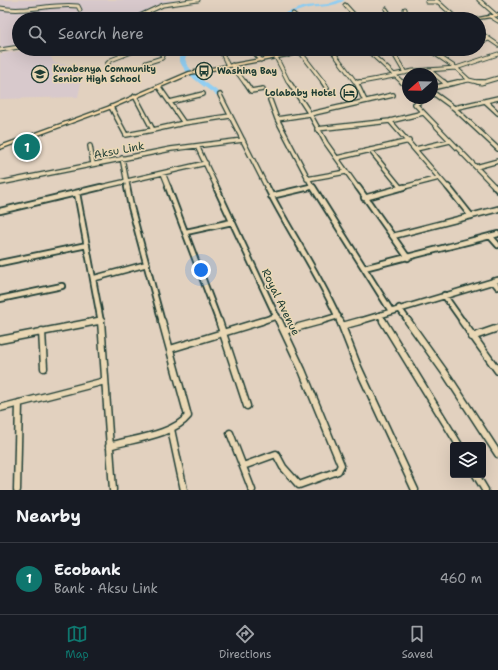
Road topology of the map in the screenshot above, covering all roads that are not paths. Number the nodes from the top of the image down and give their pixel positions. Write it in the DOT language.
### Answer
graph roads {
  1 [pos="198,0"];
  2 [pos="479,0"];
  3 [pos="437,1"];
  4 [pos="427,2"];
  5 [pos="345,5"];
  6 [pos="0,8"];
  7 [pos="386,9"];
  8 [pos="405,9"];
  9 [pos="80,10"];
  10 [pos="148,12"];
  11 [pos="351,12"];
  12 [pos="388,12"];
  13 [pos="405,12"];
  14 [pos="449,12"];
  15 [pos="497,15"];
  16 [pos="490,16"];
  17 [pos="486,17"];
  18 [pos="498,21"];
  19 [pos="486,37"];
  20 [pos="489,39"];
  21 [pos="486,40"];
  22 [pos="498,45"];
  23 [pos="12,48"];
  24 [pos="0,50"];
  25 [pos="498,54"];
  26 [pos="121,56"];
  27 [pos="163,56"];
  28 [pos="224,56"];
  29 [pos="257,56"];
  30 [pos="282,56"];
  31 [pos="304,56"];
  32 [pos="336,56"];
  33 [pos="374,56"];
  34 [pos="395,56"];
  35 [pos="439,56"];
  36 [pos="276,57"];
  37 [pos="261,60"];
  38 [pos="146,62"];
  39 [pos="230,66"];
  40 [pos="108,68"];
  41 [pos="403,68"];
  42 [pos="456,68"];
  43 [pos="438,69"];
  44 [pos="402,73"];
  45 [pos="394,75"];
  46 [pos="438,78"];
  47 [pos="498,78"];
  48 [pos="469,80"];
  49 [pos="402,82"];
  50 [pos="356,83"];
  51 [pos="446,85"];
  52 [pos="159,87"];
  53 [pos="438,87"];
  54 [pos="327,88"];
  55 [pos="263,89"];
  56 [pos="203,94"];
  57 [pos="220,95"];
  58 [pos="393,95"];
  59 [pos="135,96"];
  60 [pos="438,96"];
  61 [pos="498,98"];
  62 [pos="270,100"];
  63 [pos="366,101"];
  64 [pos="485,101"];
  65 [pos="170,102"];
  66 [pos="415,104"];
  67 [pos="111,107"];
  68 [pos="454,108"];
  69 [pos="423,113"];
  70 [pos="498,113"];
  71 [pos="310,114"];
  72 [pos="230,116"];
  73 [pos="277,119"];
  74 [pos="390,121"];
  75 [pos="184,123"];
  76 [pos="317,129"];
  77 [pos="153,130"];
  78 [pos="242,140"];
  79 [pos="409,141"];
  80 [pos="450,141"];
  81 [pos="90,146"];
  82 [pos="197,146"];
  83 [pos="0,148"];
  84 [pos="416,149"];
  85 [pos="498,149"];
  86 [pos="370,150"];
  87 [pos="122,158"];
  88 [pos="337,158"];
  89 [pos="498,161"];
  90 [pos="206,163"];
  91 [pos="93,164"];
  92 [pos="476,167"];
  93 [pos="346,172"];
  94 [pos="163,173"];
  95 [pos="439,178"];
  96 [pos="308,179"];
  97 [pos="127,182"];
  98 [pos="0,183"];
  99 [pos="312,187"];
  100 [pos="401,188"];
  101 [pos="498,190"];
  102 [pos="77,193"];
  103 [pos="271,196"];
  104 [pos="364,198"];
  105 [pos="498,210"];
  106 [pos="0,211"];
  107 [pos="471,216"];
  108 [pos="232,222"];
  109 [pos="186,232"];
  110 [pos="498,234"];
  111 [pos="393,236"];
  112 [pos="490,236"];
  113 [pos="87,245"];
  114 [pos="498,245"];
  115 [pos="408,258"];
  116 [pos="0,263"];
  117 [pos="147,264"];
  118 [pos="364,268"];
  119 [pos="95,278"];
  120 [pos="496,281"];
  121 [pos="62,286"];
  122 [pos="498,287"];
  123 [pos="444,295"];
  124 [pos="0,299"];
  125 [pos="399,308"];
  126 [pos="391,311"];
  127 [pos="380,314"];
  128 [pos="277,316"];
  129 [pos="338,316"];
  130 [pos="101,320"];
  131 [pos="342,326"];
  132 [pos="498,328"];
  133 [pos="42,331"];
  134 [pos="284,331"];
  135 [pos="223,332"];
  136 [pos="472,337"];
  137 [pos="0,340"];
  138 [pos="170,348"];
  139 [pos="44,368"];
  140 [pos="498,371"];
  141 [pos="105,381"];
  142 [pos="19,403"];
  143 [pos="247,406"];
  144 [pos="0,408"];
  145 [pos="170,428"];
  146 [pos="230,433"];
  147 [pos="457,442"];
  148 [pos="108,446"];
  149 [pos="498,454"];
  150 [pos="243,466"];
  151 [pos="478,478"];
  152 [pos="17,490"];
  153 [pos="112,490"];
  154 [pos="184,490"];
  155 [pos="252,490"];
  156 [pos="415,490"];
  157 [pos="485,490"];
  1 -- 10 [label="street"];
  2 -- 15 [label="street"];
  3 -- 4 [label="street"];
  3 -- 14 [label="street"];
  5 -- 11 [label="street"];
  6 -- 9 [label="street"];
  7 -- 12 [label="street"];
  8 -- 13 [label="street"];
  15 -- 16 [label="main road"];
  16 -- 17 [label="main road"];
  16 -- 18 [label="street"];
  19 -- 20 [label="street"];
  20 -- 21 [label="street"];
  20 -- 22 [label="street"];
  23 -- 24 [label="street"];
  25 -- 42 [label="street"];
  26 -- 40 [label="street"];
  27 -- 38 [label="street"];
  28 -- 39 [label="street"];
  29 -- 37 [label="street"];
  30 -- 36 [label="main road"];
  31 -- 54 [label="street"];
  32 -- 50 [label="street"];
  33 -- 45 [label="street"];
  34 -- 41 [label="street"];
  35 -- 42 [label="street"];
  36 -- 37 [label="main road"];
  36 -- 71 [label="street"];
  37 -- 39 [label="main road"];
  39 -- 52 [label="main road"];
  39 -- 55 [label="street"];
  42 -- 43 [label="street"];
  42 -- 48 [label="street"];
  44 -- 45 [label="street"];
  45 -- 49 [label="street"];
  45 -- 50 [label="street"];
  46 -- 51 [label="street"];
  47 -- 48 [label="street"];
  48 -- 51 [label="street"];
  50 -- 63 [label="street"];
  51 -- 53 [label="street"];
  52 -- 59 [label="main road"];
  52 -- 65 [label="street"];
  56 -- 65 [label="street"];
  57 -- 72 [label="street"];
  58 -- 63 [label="street"];
  59 -- 67 [label="main road"];
  59 -- 77 [label="street"];
  60 -- 68 [label="street"];
  61 -- 64 [label="street"];
  62 -- 73 [label="street"];
  63 -- 71 [label="street"];
  64 -- 68 [label="street"];
  64 -- 70 [label="street"];
  65 -- 75 [label="street"];
  66 -- 69 [label="street"];
  67 -- 77 [label="street"];
  67 -- 83 [label="main road"];
  68 -- 85 [label="street"];
  69 -- 74 [label="street"];
  69 -- 80 [label="street"];
  71 -- 73 [label="street"];
  71 -- 76 [label="street"];
  72 -- 75 [label="street"];
  72 -- 78 [label="street"];
  73 -- 96 [label="street"];
  74 -- 76 [label="street"];
  74 -- 79 [label="street"];
  75 -- 77 [label="street"];
  76 -- 88 [label="street"];
  78 -- 82 [label="street, Aksu Link"];
  78 -- 103 [label="street"];
  79 -- 84 [label="street"];
  79 -- 86 [label="street"];
  80 -- 84 [label="street"];
  80 -- 92 [label="street"];
  81 -- 91 [label="street"];
  82 -- 87 [label="street, Aksu Link"];
  82 -- 90 [label="street, Royal Avenue"];
  84 -- 95 [label="street"];
  86 -- 88 [label="street"];
  86 -- 100 [label="street"];
  87 -- 91 [label="street, Aksu Link"];
  87 -- 97 [label="street"];
  88 -- 93 [label="street"];
  89 -- 92 [label="street"];
  90 -- 94 [label="street"];
  90 -- 108 [label="street, Royal Avenue"];
  91 -- 98 [label="street, Aksu Link"];
  92 -- 101 [label="street"];
  93 -- 96 [label="street"];
  93 -- 104 [label="street"];
  94 -- 97 [label="street"];
  94 -- 109 [label="street"];
  95 -- 100 [label="street"];
  95 -- 107 [label="street"];
  96 -- 99 [label="street"];
  97 -- 102 [label="street"];
  97 -- 117 [label="street"];
  99 -- 103 [label="street"];
  99 -- 118 [label="street"];
  100 -- 104 [label="street"];
  102 -- 106 [label="street"];
  102 -- 113 [label="street"];
  103 -- 129 [label="street"];
  104 -- 111 [label="street"];
  105 -- 107 [label="street"];
  107 -- 111 [label="street"];
  108 -- 109 [label="street"];
  108 -- 128 [label="street, Royal Avenue"];
  109 -- 135 [label="street"];
  110 -- 112 [label="street"];
  111 -- 115 [label="street"];
  112 -- 114 [label="street"];
  112 -- 115 [label="street"];
  113 -- 116 [label="street"];
  113 -- 119 [label="street"];
  115 -- 118 [label="street"];
  117 -- 119 [label="street"];
  117 -- 138 [label="street"];
  118 -- 126 [label="street"];
  119 -- 130 [label="street"];
  120 -- 122 [label="street"];
  120 -- 123 [label="street"];
  121 -- 124 [label="street"];
  123 -- 125 [label="street"];
  123 -- 136 [label="street"];
  125 -- 126 [label="street"];
  125 -- 149 [label="street"];
  126 -- 127 [label="street"];
  127 -- 131 [label="street"];
  127 -- 147 [label="street"];
  128 -- 134 [label="street, Royal Avenue"];
  128 -- 135 [label="street"];
  129 -- 131 [label="street"];
  129 -- 134 [label="street"];
  130 -- 133 [label="street"];
  130 -- 141 [label="street"];
  131 -- 156 [label="street"];
  132 -- 136 [label="street"];
  133 -- 137 [label="street"];
  133 -- 139 [label="street"];
  134 -- 150 [label="street, Royal Avenue"];
  135 -- 138 [label="street"];
  135 -- 143 [label="street"];
  136 -- 140 [label="street"];
  138 -- 145 [label="street"];
  141 -- 142 [label="street"];
  141 -- 148 [label="street"];
  142 -- 144 [label="street"];
  142 -- 152 [label="street"];
  145 -- 148 [label="street"];
  145 -- 154 [label="street"];
  146 -- 150 [label="street"];
  148 -- 153 [label="street"];
  150 -- 155 [label="street"];
  151 -- 157 [label="street"];
}
